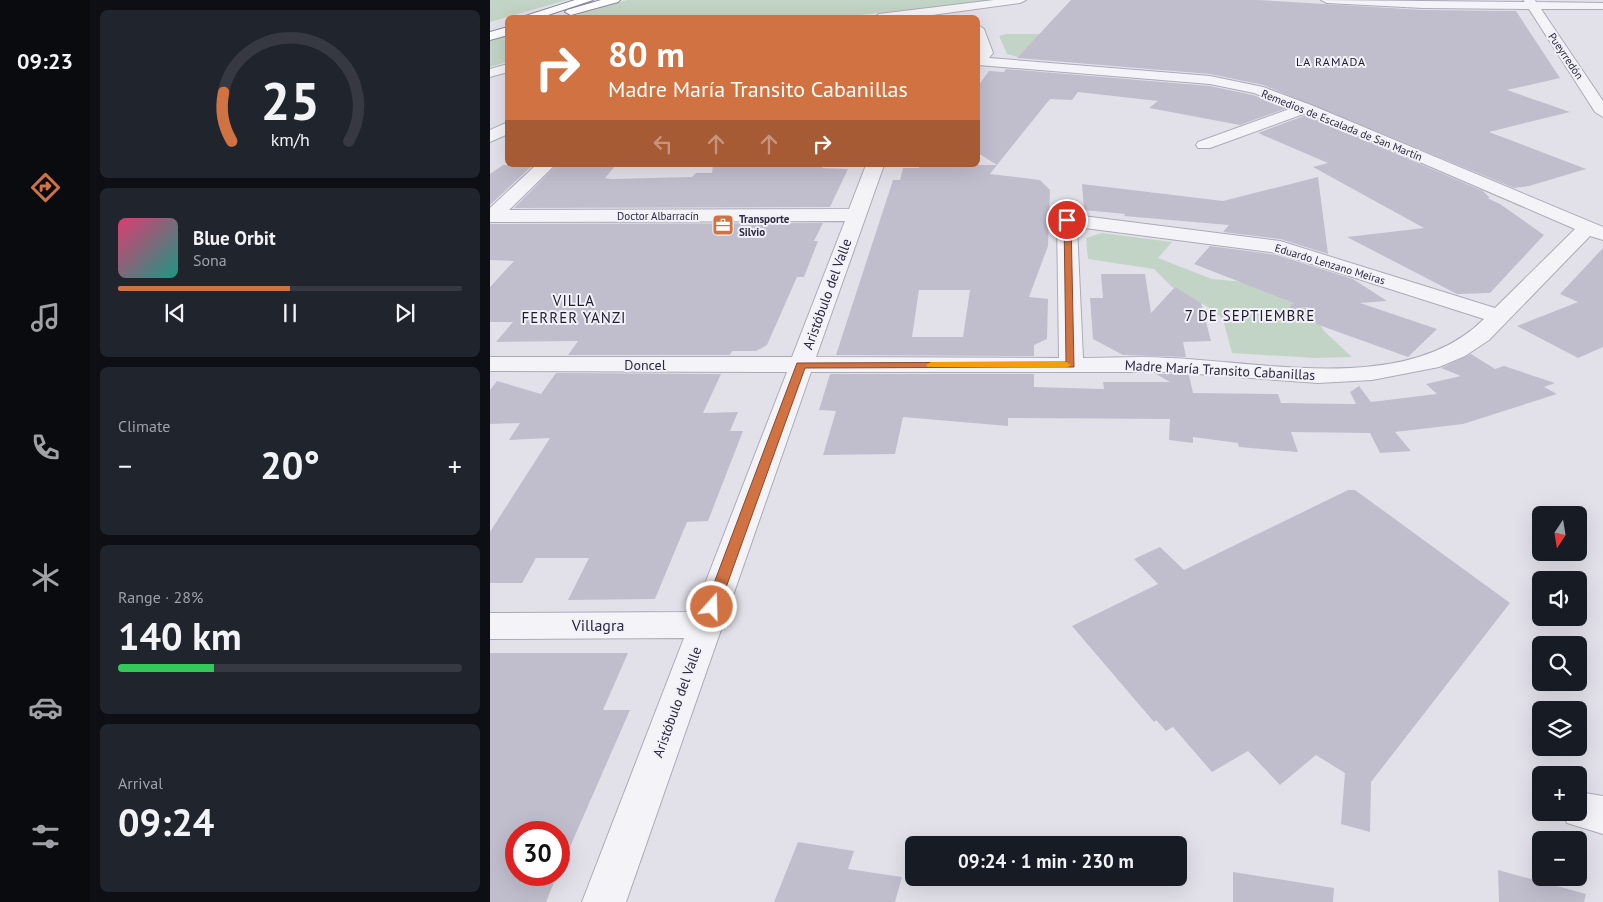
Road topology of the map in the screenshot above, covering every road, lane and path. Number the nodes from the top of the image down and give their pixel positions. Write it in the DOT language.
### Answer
graph roads {
  1 [pos="587,0"];
  2 [pos="614,0"];
  3 [pos="1020,0"];
  4 [pos="1327,0"];
  5 [pos="1531,3"];
  6 [pos="1603,6"];
  7 [pos="972,13"];
  8 [pos="535,15"];
  9 [pos="563,15"];
  10 [pos="935,15"];
  11 [pos="505,23"];
  12 [pos="490,28"];
  13 [pos="505,32"];
  14 [pos="980,35"];
  15 [pos="490,36"];
  16 [pos="980,59"];
  17 [pos="980,61"];
  18 [pos="505,71"];
  19 [pos="495,80"];
  20 [pos="1306,108"];
  21 [pos="1603,112"];
  22 [pos="490,125"];
  23 [pos="505,126"];
  24 [pos="505,128"];
  25 [pos="490,137"];
  26 [pos="1204,145"];
  27 [pos="544,167"];
  28 [pos="874,167"];
  29 [pos="856,215"];
  30 [pos="491,216"];
  31 [pos="1595,231"];
  32 [pos="1500,317"];
  33 [pos="490,364"];
  34 [pos="801,365"];
  35 [pos="1071,365"];
  36 [pos="706,625"];
  37 [pos="490,626"];
  38 [pos="604,902"];
  1 -- 8 [label="highway"];
  2 -- 9 [label="highway"];
  3 -- 7 [label="street"];
  4 -- 5 [label="street"];
  5 -- 6 [label="street"];
  5 -- 21 [label="street, Pueyrredón"];
  7 -- 10 [label="street"];
  11 -- 12 [label="highway"];
  13 -- 15 [label="highway"];
  14 -- 16 [label="street"];
  17 -- 20 [label="street, Remedios de Escalada de San Martín"];
  18 -- 19 [label="street"];
  20 -- 26 [label="street"];
  20 -- 31 [label="street, Remedios de Escalada de San Martín"];
  22 -- 23 [label="street"];
  24 -- 25 [label="street"];
  27 -- 30 [label="street"];
  28 -- 29 [label="street, Aristóbulo del Valle"];
  29 -- 30 [label="street, Doctor Albarracín"];
  29 -- 34 [label="street, Aristóbulo del Valle"];
  31 -- 32 [label="street, Madre María Transito Cabanillas"];
  32 -- 35 [label="street, Madre María Transito Cabanillas"];
  32 -- 35 [label="street, Eduardo Lenzano Meiras"];
  33 -- 34 [label="street, Doncel"];
  34 -- 35 [label="street, Madre María Transito Cabanillas"];
  34 -- 36 [label="street, Aristóbulo del Valle"];
  36 -- 37 [label="street, Villagra"];
  36 -- 38 [label="street, Aristóbulo del Valle"];
}
